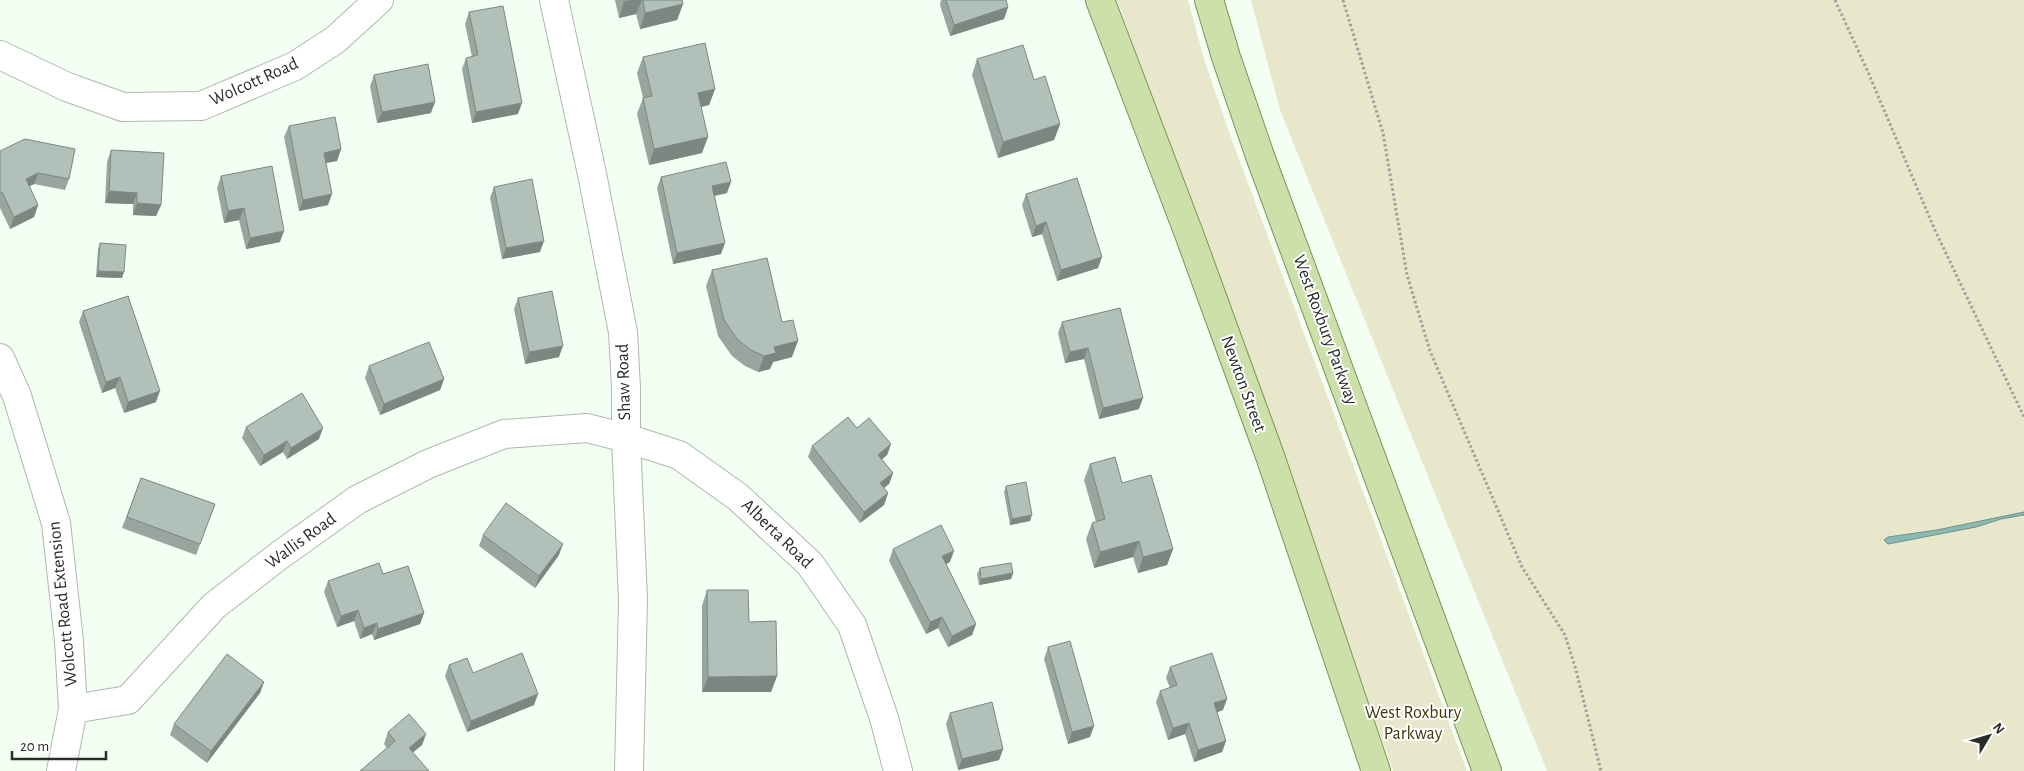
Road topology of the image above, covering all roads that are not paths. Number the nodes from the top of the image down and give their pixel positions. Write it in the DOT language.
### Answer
graph roads {
  1 [pos="379,0"];
  2 [pos="554,0"];
  3 [pos="1100,0"];
  4 [pos="1209,0"];
  5 [pos="0,55"];
  6 [pos="0,358"];
  7 [pos="626,438"];
  8 [pos="73,709"];
  9 [pos="623,769"];
  10 [pos="61,771"];
  11 [pos="898,771"];
  12 [pos="1376,771"];
  13 [pos="1487,771"];
  1 -- 5 [label="street, Wolcott Road"];
  2 -- 7 [label="street, Shaw Road"];
  3 -- 12 [label="main road, Newton Street"];
  4 -- 13 [label="main road, West Roxbury Parkway"];
  6 -- 8 [label="street, Wolcott Road Extension"];
  7 -- 8 [label="street, Wallis Road"];
  7 -- 9 [label="street, Shaw Road"];
  7 -- 11 [label="street, Alberta Road"];
  8 -- 10 [label="street"];
}
